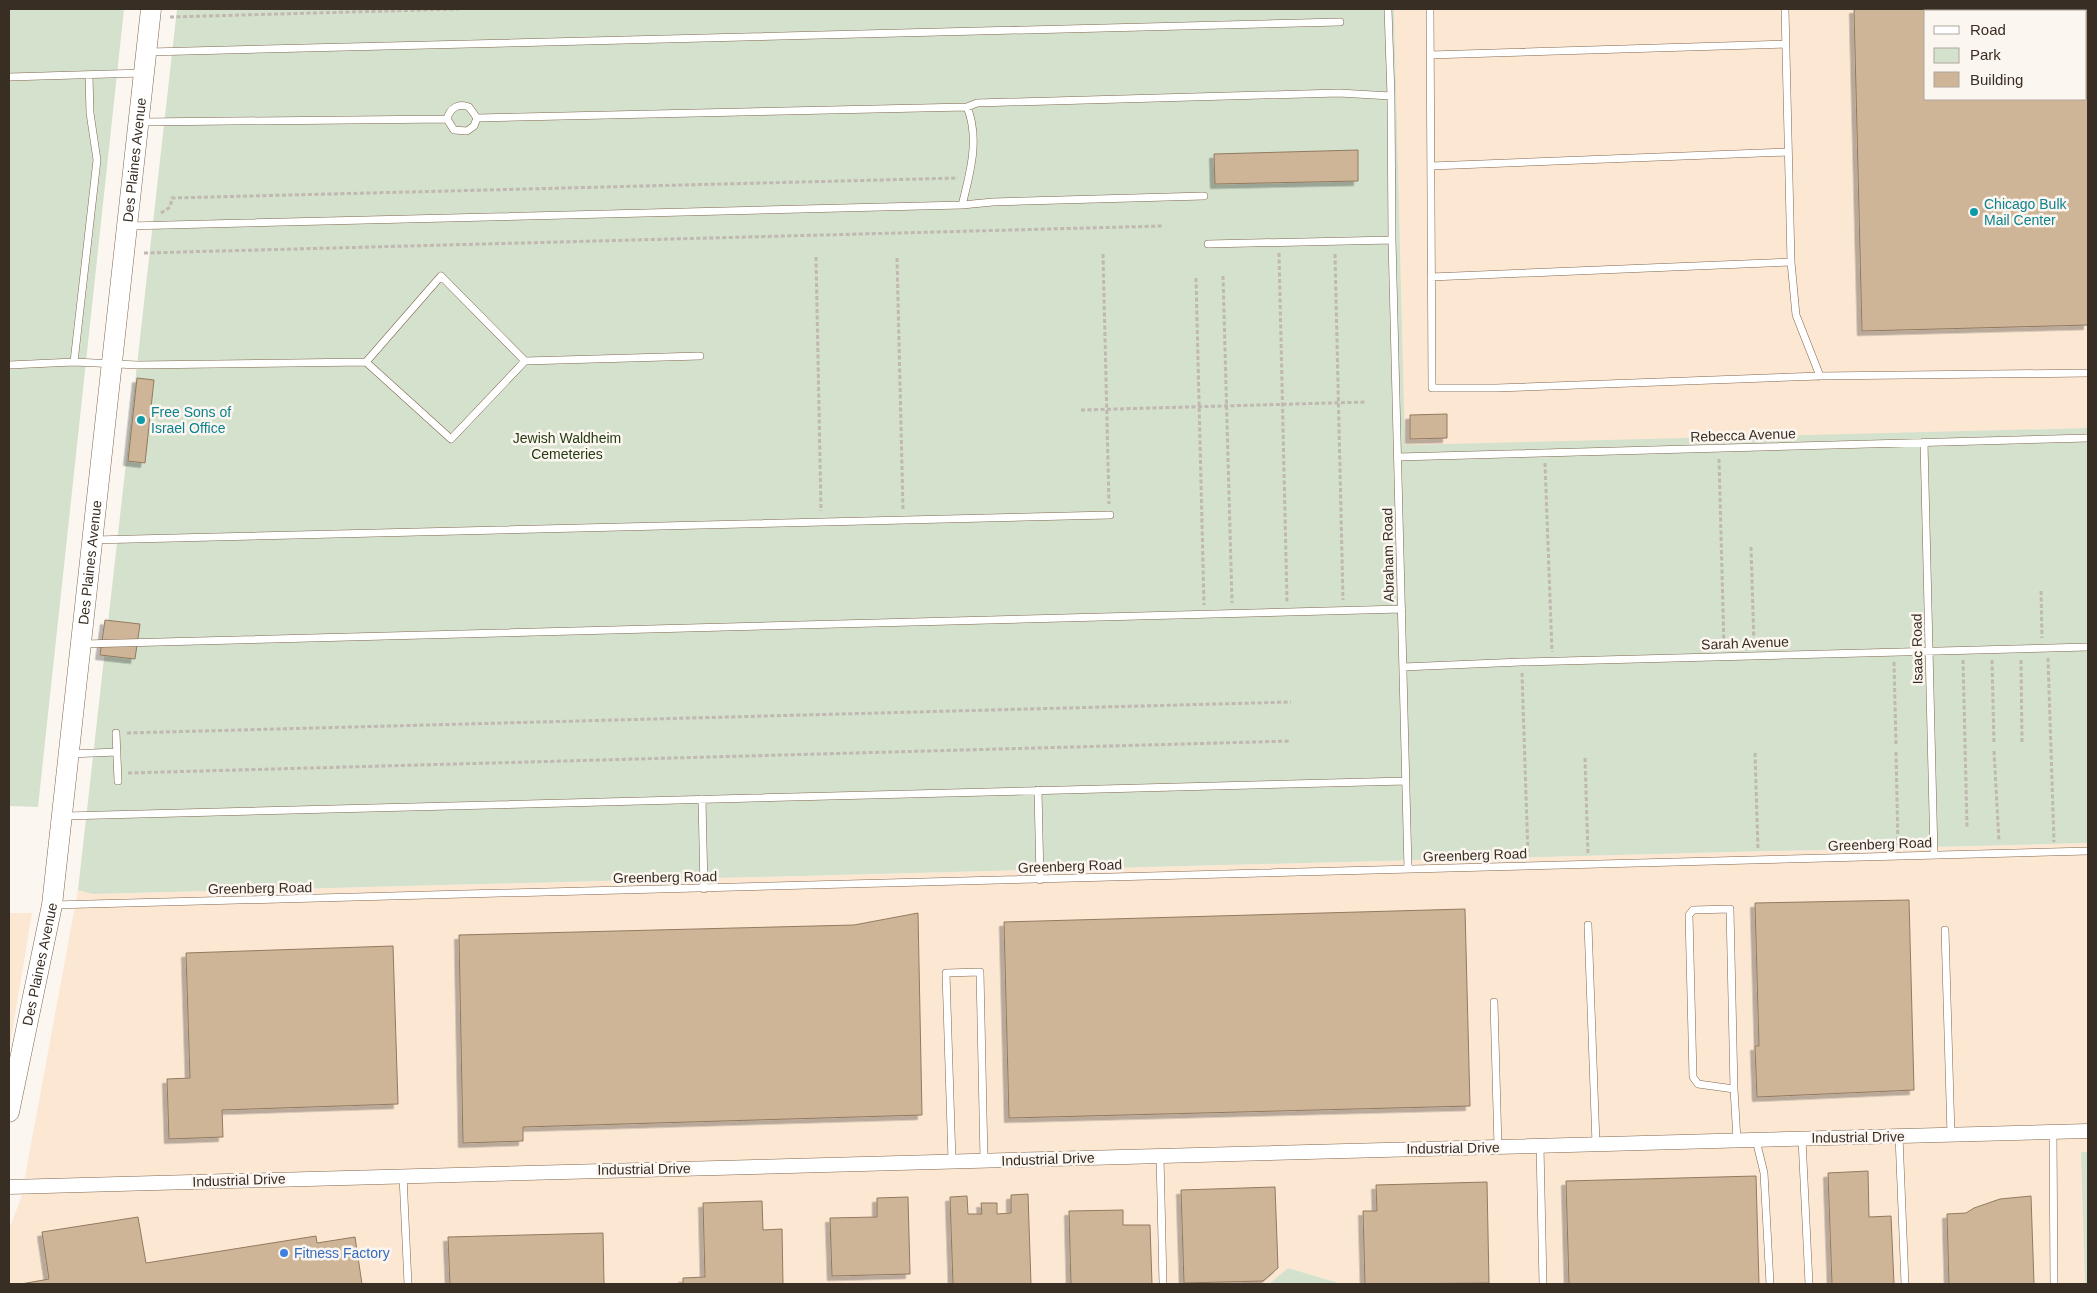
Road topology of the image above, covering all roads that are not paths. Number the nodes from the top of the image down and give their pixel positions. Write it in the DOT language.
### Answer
graph roads {
  1 [pos="151,9"];
  2 [pos="1388,9"];
  3 [pos="1430,9"];
  4 [pos="1785,9"];
  5 [pos="1340,22"];
  6 [pos="1786,44"];
  7 [pos="146,52"];
  8 [pos="1430,56"];
  9 [pos="144,73"];
  10 [pos="90,76"];
  11 [pos="9,77"];
  12 [pos="1391,96"];
  13 [pos="967,107"];
  14 [pos="477,118"];
  15 [pos="447,119"];
  16 [pos="138,122"];
  17 [pos="1788,152"];
  18 [pos="1431,166"];
  19 [pos="1204,196"];
  20 [pos="962,205"];
  21 [pos="127,226"];
  22 [pos="1392,240"];
  23 [pos="1208,244"];
  24 [pos="1791,262"];
  25 [pos="1432,277"];
  26 [pos="700,356"];
  27 [pos="525,361"];
  28 [pos="74,362"];
  29 [pos="366,362"];
  30 [pos="112,363"];
  31 [pos="9,365"];
  32 [pos="2088,372"];
  33 [pos="1820,376"];
  34 [pos="2088,438"];
  35 [pos="1924,442"];
  36 [pos="1398,457"];
  37 [pos="1110,515"];
  38 [pos="93,540"];
  39 [pos="1402,609"];
  40 [pos="81,644"];
  41 [pos="2088,647"];
  42 [pos="1929,651"];
  43 [pos="1403,668"];
  44 [pos="116,733"];
  45 [pos="117,752"];
  46 [pos="69,754"];
  47 [pos="118,777"];
  48 [pos="1406,781"];
  49 [pos="1038,790"];
  50 [pos="702,799"];
  51 [pos="62,816"];
  52 [pos="2088,851"];
  53 [pos="1934,855"];
  54 [pos="1408,869"];
  55 [pos="1040,880"];
  56 [pos="704,889"];
  57 [pos="52,905"];
  58 [pos="1588,925"];
  59 [pos="1945,930"];
  60 [pos="1494,1002"];
  61 [pos="1734,1089"];
  62 [pos="9,1112"];
  63 [pos="2088,1131"];
  64 [pos="2053,1132"];
  65 [pos="1951,1135"];
  66 [pos="1899,1136"];
  67 [pos="1802,1139"];
  68 [pos="1737,1140"];
  69 [pos="1756,1140"];
  70 [pos="1596,1144"];
  71 [pos="1540,1146"];
  72 [pos="1498,1147"];
  73 [pos="1160,1156"];
  74 [pos="984,1160"];
  75 [pos="952,1161"];
  76 [pos="403,1176"];
  77 [pos="9,1187"];
  78 [pos="408,1284"];
  79 [pos="1163,1284"];
  80 [pos="1543,1284"];
  81 [pos="1770,1284"];
  82 [pos="1809,1284"];
  83 [pos="1905,1284"];
  84 [pos="2054,1284"];
  1 -- 7 [label="main road, Des Plaines Avenue"];
  2 -- 12 [label="lane, Abraham Road"];
  3 -- 8 [label="lane"];
  4 -- 6 [label="lane"];
  5 -- 7 [label="lane"];
  6 -- 8 [label="lane"];
  6 -- 17 [label="lane"];
  7 -- 9 [label="main road, Des Plaines Avenue"];
  8 -- 18 [label="lane"];
  9 -- 10 [label="lane"];
  9 -- 16 [label="main road, Des Plaines Avenue"];
  10 -- 11 [label="lane"];
  10 -- 28 [label="lane"];
  12 -- 13 [label="lane"];
  12 -- 22 [label="lane, Abraham Road"];
  13 -- 14 [label="lane"];
  13 -- 20 [label="lane"];
  14 -- 15 [label="lane"];
  14 -- 15 [label="lane"];
  15 -- 16 [label="lane"];
  16 -- 21 [label="main road, Des Plaines Avenue"];
  17 -- 18 [label="lane"];
  17 -- 24 [label="lane"];
  18 -- 25 [label="lane"];
  19 -- 20 [label="lane"];
  20 -- 21 [label="lane"];
  21 -- 30 [label="main road, Des Plaines Avenue"];
  22 -- 23 [label="lane"];
  22 -- 36 [label="lane, Abraham Road"];
  24 -- 25 [label="lane"];
  24 -- 33 [label="lane"];
  25 -- 33 [label="lane"];
  26 -- 27 [label="lane"];
  27 -- 29 [label="lane"];
  27 -- 29 [label="lane"];
  28 -- 30 [label="lane"];
  28 -- 31 [label="lane"];
  29 -- 30 [label="lane"];
  30 -- 38 [label="main road, Des Plaines Avenue"];
  32 -- 33 [label="lane"];
  34 -- 35 [label="lane, Rebecca Avenue"];
  35 -- 36 [label="lane, Rebecca Avenue"];
  35 -- 42 [label="lane, Isaac Road"];
  36 -- 39 [label="lane, Abraham Road"];
  37 -- 38 [label="lane"];
  38 -- 40 [label="main road, Des Plaines Avenue"];
  39 -- 40 [label="lane"];
  39 -- 43 [label="lane, Abraham Road"];
  40 -- 46 [label="main road, Des Plaines Avenue"];
  41 -- 42 [label="lane, Sarah Avenue"];
  42 -- 43 [label="lane, Sarah Avenue"];
  42 -- 53 [label="lane, Isaac Road"];
  43 -- 48 [label="lane, Abraham Road"];
  44 -- 45 [label="lane"];
  45 -- 46 [label="lane"];
  45 -- 47 [label="lane"];
  46 -- 51 [label="main road, Des Plaines Avenue"];
  48 -- 49 [label="lane"];
  48 -- 54 [label="lane, Abraham Road"];
  49 -- 50 [label="lane"];
  49 -- 55 [label="lane"];
  50 -- 51 [label="lane"];
  50 -- 56 [label="lane"];
  51 -- 57 [label="main road, Des Plaines Avenue"];
  52 -- 53 [label="lane, Greenberg Road"];
  53 -- 54 [label="lane, Greenberg Road"];
  54 -- 55 [label="lane, Greenberg Road"];
  55 -- 56 [label="lane, Greenberg Road"];
  56 -- 57 [label="lane, Greenberg Road"];
  57 -- 62 [label="main road, Des Plaines Avenue"];
  58 -- 70 [label="lane"];
  59 -- 65 [label="lane"];
  60 -- 72 [label="lane"];
  61 -- 61 [label="lane"];
  61 -- 68 [label="lane"];
  63 -- 64 [label="street, Industrial Drive"];
  64 -- 65 [label="street, Industrial Drive"];
  64 -- 84 [label="lane"];
  65 -- 66 [label="street, Industrial Drive"];
  66 -- 67 [label="street, Industrial Drive"];
  66 -- 83 [label="lane"];
  67 -- 69 [label="street, Industrial Drive"];
  67 -- 82 [label="lane"];
  68 -- 69 [label="street, Industrial Drive"];
  68 -- 70 [label="street, Industrial Drive"];
  69 -- 81 [label="lane"];
  70 -- 71 [label="street, Industrial Drive"];
  71 -- 72 [label="street, Industrial Drive"];
  71 -- 80 [label="lane"];
  72 -- 73 [label="street, Industrial Drive"];
  73 -- 74 [label="street, Industrial Drive"];
  73 -- 79 [label="lane"];
  74 -- 75 [label="street, Industrial Drive"];
  74 -- 75 [label="lane"];
  75 -- 76 [label="street, Industrial Drive"];
  76 -- 77 [label="street, Industrial Drive"];
  76 -- 78 [label="lane"];
}
